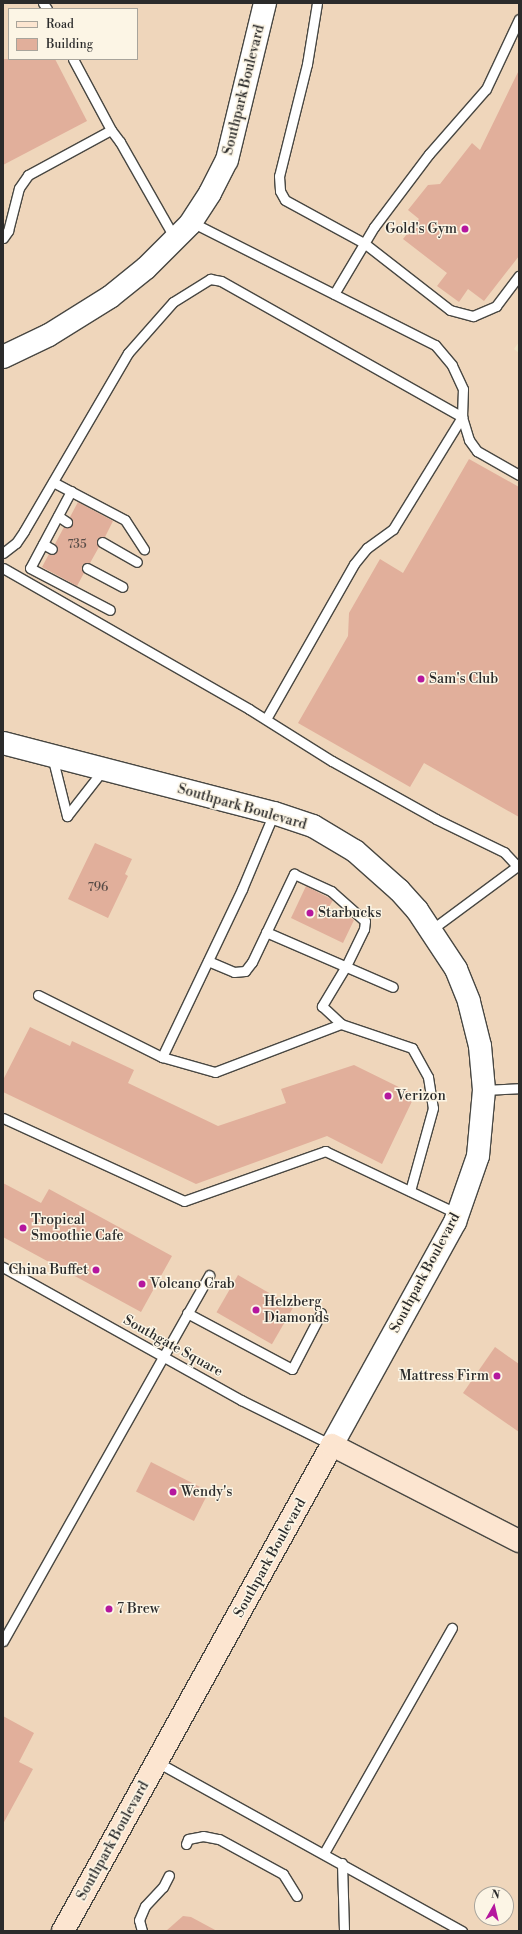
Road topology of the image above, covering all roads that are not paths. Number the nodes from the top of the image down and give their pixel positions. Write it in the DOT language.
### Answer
graph roads {
  1 [pos="265,3"];
  2 [pos="317,3"];
  3 [pos="519,19"];
  4 [pos="74,60"];
  5 [pos="111,130"];
  6 [pos="191,222"];
  7 [pos="3,238"];
  8 [pos="175,239"];
  9 [pos="364,243"];
  10 [pos="519,276"];
  11 [pos="334,294"];
  12 [pos="3,357"];
  13 [pos="462,417"];
  14 [pos="519,475"];
  15 [pos="53,482"];
  16 [pos="71,491"];
  17 [pos="58,516"];
  18 [pos="67,522"];
  19 [pos="102,542"];
  20 [pos="43,544"];
  21 [pos="52,549"];
  22 [pos="144,549"];
  23 [pos="3,553"];
  24 [pos="137,562"];
  25 [pos="3,568"];
  26 [pos="87,568"];
  27 [pos="122,588"];
  28 [pos="110,610"];
  29 [pos="266,719"];
  30 [pos="3,743"];
  31 [pos="52,756"];
  32 [pos="103,769"];
  33 [pos="274,813"];
  34 [pos="518,866"];
  35 [pos="431,930"];
  36 [pos="266,932"];
  37 [pos="208,961"];
  38 [pos="346,966"];
  39 [pos="393,987"];
  40 [pos="38,995"];
  41 [pos="341,1024"];
  42 [pos="162,1056"];
  43 [pos="519,1088"];
  44 [pos="484,1090"];
  45 [pos="3,1118"];
  46 [pos="410,1191"];
  47 [pos="458,1214"];
  48 [pos="3,1267"];
  49 [pos="209,1275"];
  50 [pos="187,1313"];
  51 [pos="321,1314"];
  52 [pos="162,1355"];
  53 [pos="332,1445"];
  54 [pos="519,1541"];
  55 [pos="452,1628"];
  56 [pos="3,1641"];
  57 [pos="157,1762"];
  58 [pos="186,1844"];
  59 [pos="324,1853"];
  60 [pos="342,1863"];
  61 [pos="169,1875"];
  62 [pos="297,1896"];
  63 [pos="63,1931"];
  64 [pos="142,1931"];
  65 [pos="344,1931"];
  66 [pos="462,1931"];
  1 -- 6 [label="street, Southpark Boulevard"];
  2 -- 9 [label="lane"];
  3 -- 9 [label="lane"];
  4 -- 5 [label="lane"];
  5 -- 7 [label="lane"];
  5 -- 8 [label="lane"];
  6 -- 8 [label="street, Southpark Boulevard"];
  6 -- 11 [label="lane"];
  8 -- 12 [label="street, Southpark Boulevard"];
  9 -- 10 [label="lane"];
  9 -- 11 [label="lane"];
  11 -- 13 [label="lane"];
  13 -- 14 [label="lane"];
  13 -- 15 [label="lane"];
  13 -- 29 [label="lane"];
  15 -- 16 [label="lane"];
  15 -- 23 [label="lane"];
  16 -- 17 [label="lane"];
  16 -- 22 [label="lane"];
  17 -- 18 [label="lane"];
  17 -- 20 [label="lane"];
  19 -- 24 [label="lane"];
  20 -- 21 [label="lane"];
  20 -- 28 [label="lane"];
  25 -- 29 [label="lane"];
  26 -- 27 [label="lane"];
  29 -- 34 [label="lane"];
  30 -- 31 [label="street, Southpark Boulevard"];
  31 -- 32 [label="street, Southpark Boulevard"];
  31 -- 32 [label="lane"];
  32 -- 33 [label="street, Southpark Boulevard"];
  33 -- 35 [label="street, Southpark Boulevard"];
  33 -- 37 [label="lane"];
  34 -- 35 [label="lane"];
  35 -- 44 [label="street, Southpark Boulevard"];
  36 -- 37 [label="lane"];
  36 -- 38 [label="lane"];
  36 -- 38 [label="lane"];
  37 -- 42 [label="lane"];
  38 -- 39 [label="lane"];
  38 -- 41 [label="lane"];
  40 -- 42 [label="lane"];
  41 -- 42 [label="lane"];
  41 -- 46 [label="lane"];
  43 -- 44 [label="lane"];
  44 -- 47 [label="street, Southpark Boulevard"];
  45 -- 46 [label="lane"];
  46 -- 47 [label="lane"];
  47 -- 53 [label="street, Southpark Boulevard"];
  48 -- 52 [label="lane, Southgate Square"];
  49 -- 50 [label="lane"];
  50 -- 51 [label="lane"];
  50 -- 52 [label="lane"];
  52 -- 53 [label="lane, Southgate Square"];
  52 -- 56 [label="lane"];
  53 -- 54 [label="main road"];
  53 -- 57 [label="main road, Southpark Boulevard"];
  55 -- 59 [label="lane"];
  57 -- 59 [label="lane"];
  57 -- 63 [label="main road, Southpark Boulevard"];
  58 -- 62 [label="lane"];
  59 -- 60 [label="lane"];
  60 -- 65 [label="lane"];
  60 -- 66 [label="lane"];
  61 -- 64 [label="lane"];
}
